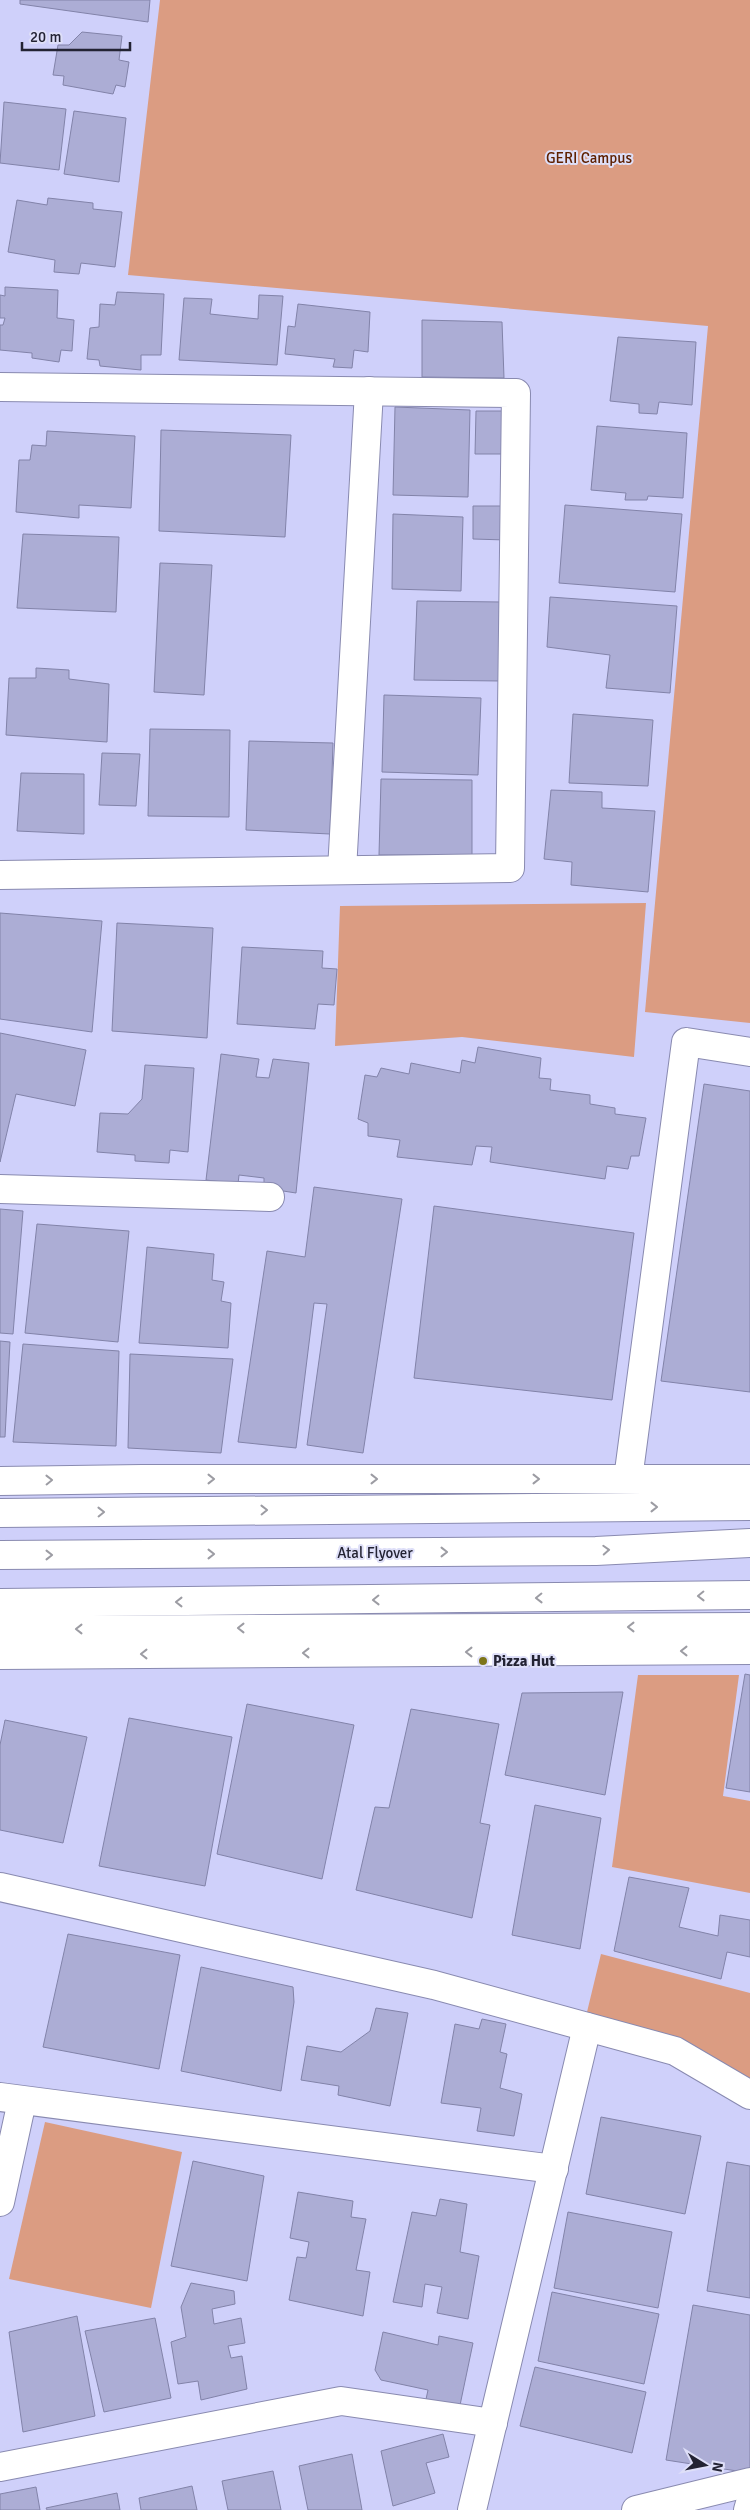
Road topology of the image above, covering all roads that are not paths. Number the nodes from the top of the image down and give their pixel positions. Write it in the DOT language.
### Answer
graph roads {
  1 [pos="0,387"];
  2 [pos="369,391"];
  3 [pos="342,870"];
  4 [pos="0,875"];
  5 [pos="750,1052"];
  6 [pos="0,1189"];
  7 [pos="270,1197"];
  8 [pos="628,1479"];
  9 [pos="750,1479"];
  10 [pos="0,1481"];
  11 [pos="750,1506"];
  12 [pos="0,1513"];
  13 [pos="750,1544"];
  14 [pos="0,1556"];
  15 [pos="750,1595"];
  16 [pos="0,1603"];
  17 [pos="750,1627"];
  18 [pos="0,1630"];
  19 [pos="750,1650"];
  20 [pos="0,1655"];
  21 [pos="0,1886"];
  22 [pos="587,2028"];
  23 [pos="750,2095"];
  24 [pos="11,2099"];
  25 [pos="554,2169"];
  26 [pos="0,2202"];
  27 [pos="493,2422"];
  28 [pos="0,2467"];
  29 [pos="750,2482"];
  30 [pos="750,2503"];
  31 [pos="472,2510"];
  32 [pos="636,2510"];
  33 [pos="748,2510"];
  1 -- 2 [label="street"];
  2 -- 3 [label="street"];
  2 -- 3 [label="street"];
  3 -- 4 [label="street"];
  5 -- 8 [label="street"];
  6 -- 7 [label="street"];
  8 -- 9 [label="street"];
  10 -- 8 [label="street, one-way"];
  12 -- 11 [label="street, one-way"];
  14 -- 13 [label="street, Atal Flyover, one-way"];
  15 -- 16 [label="street, one-way"];
  17 -- 18 [label="street, one-way"];
  19 -- 20 [label="street, one-way"];
  21 -- 22 [label="street"];
  22 -- 23 [label="street"];
  22 -- 25 [label="street"];
  24 -- 25 [label="street"];
  24 -- 26 [label="street"];
  25 -- 27 [label="street"];
  27 -- 28 [label="street"];
  27 -- 31 [label="street"];
  29 -- 32 [label="street"];
  30 -- 33 [label="street"];
}
